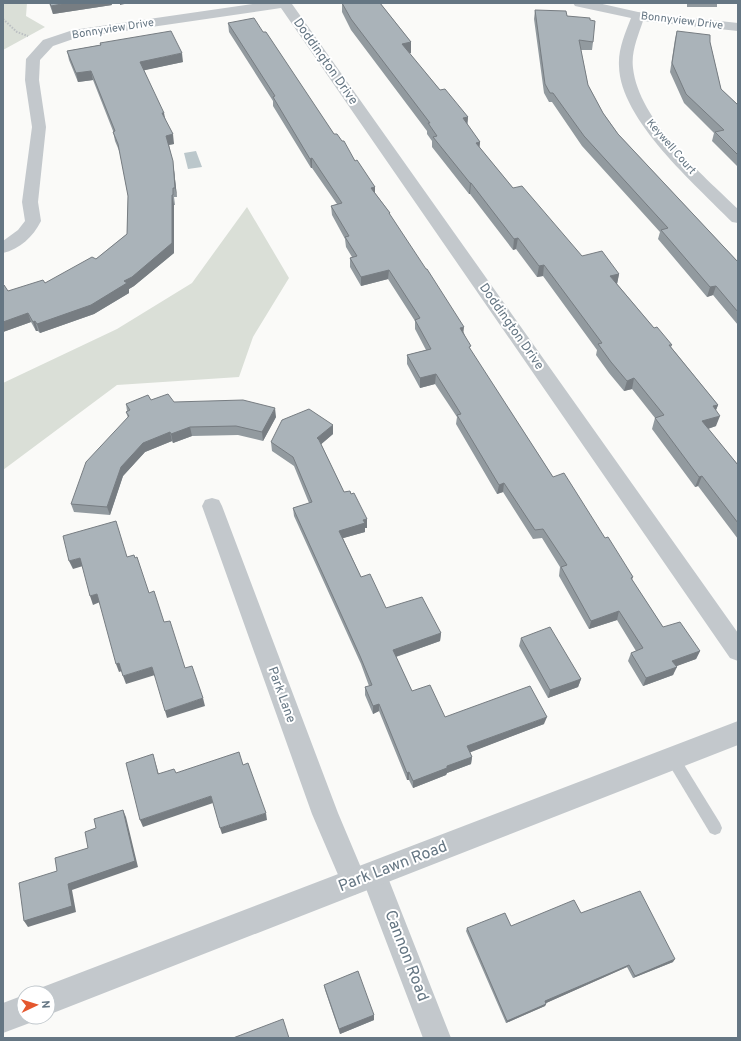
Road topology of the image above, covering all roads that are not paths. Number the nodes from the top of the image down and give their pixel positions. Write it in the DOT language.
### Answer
graph roads {
  1 [pos="285,3"];
  2 [pos="580,3"];
  3 [pos="638,16"];
  4 [pos="738,27"];
  5 [pos="732,204"];
  6 [pos="738,218"];
  7 [pos="3,248"];
  8 [pos="212,506"];
  9 [pos="738,651"];
  10 [pos="738,733"];
  11 [pos="673,759"];
  12 [pos="715,828"];
  13 [pos="364,878"];
  14 [pos="56,997"];
  15 [pos="16,1013"];
  16 [pos="3,1018"];
  17 [pos="437,1038"];
  1 -- 7 [label="street, Bonnyview Drive"];
  1 -- 9 [label="street, Doddington Drive"];
  2 -- 3 [label="street, Bonnyview Drive"];
  3 -- 4 [label="street, Bonnyview Drive"];
  3 -- 5 [label="street, Keywell Court"];
  5 -- 6 [label="street, Keywell Court"];
  8 -- 13 [label="street, Park Lane"];
  10 -- 11 [label="street, Park Lawn Road"];
  11 -- 12 [label="lane"];
  11 -- 13 [label="street, Park Lawn Road"];
  13 -- 14 [label="street, Park Lawn Road"];
  13 -- 17 [label="street, Cannon Road"];
  15 -- 16 [label="street"];
}
